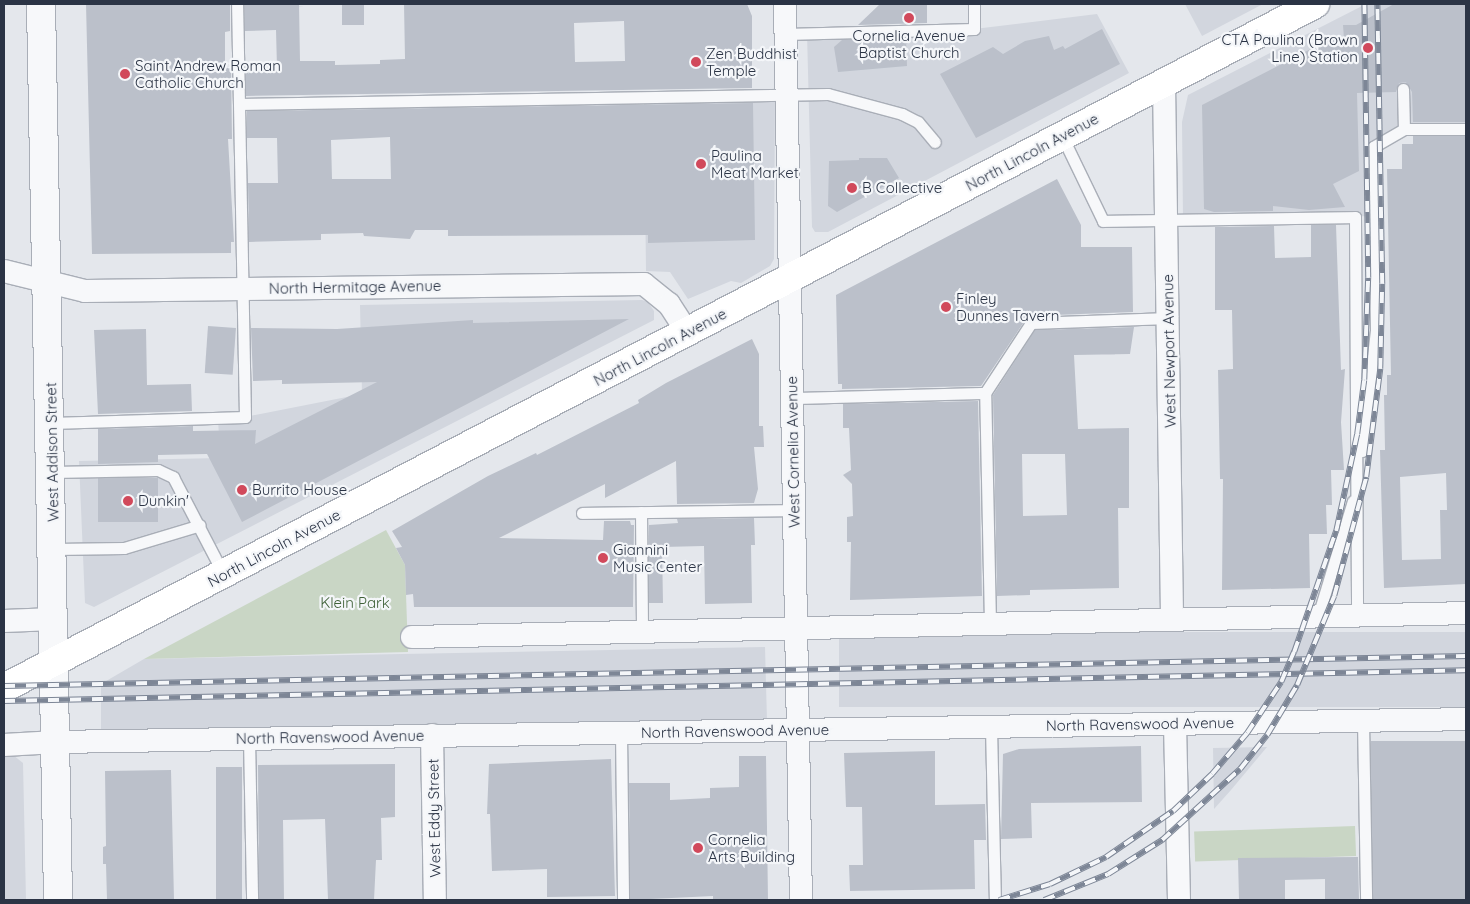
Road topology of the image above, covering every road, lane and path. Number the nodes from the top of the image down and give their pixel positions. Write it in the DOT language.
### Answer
graph roads {
  1 [pos="41,4"];
  2 [pos="237,4"];
  3 [pos="785,4"];
  4 [pos="974,4"];
  5 [pos="1315,4"];
  6 [pos="785,34"];
  7 [pos="1164,83"];
  8 [pos="1403,89"];
  9 [pos="787,96"];
  10 [pos="239,104"];
  11 [pos="1404,129"];
  12 [pos="1466,129"];
  13 [pos="1062,136"];
  14 [pos="935,142"];
  15 [pos="1354,216"];
  16 [pos="1374,216"];
  17 [pos="1167,219"];
  18 [pos="4,271"];
  19 [pos="791,278"];
  20 [pos="48,282"];
  21 [pos="242,288"];
  22 [pos="1168,318"];
  23 [pos="687,332"];
  24 [pos="985,393"];
  25 [pos="792,398"];
  26 [pos="51,423"];
  27 [pos="52,472"];
  28 [pos="1357,486"];
  29 [pos="794,510"];
  30 [pos="641,512"];
  31 [pos="582,513"];
  32 [pos="200,525"];
  33 [pos="54,549"];
  34 [pos="224,574"];
  35 [pos="1466,613"];
  36 [pos="1357,615"];
  37 [pos="1318,616"];
  38 [pos="54,619"];
  39 [pos="1172,619"];
  40 [pos="4,621"];
  41 [pos="990,623"];
  42 [pos="796,627"];
  43 [pos="642,631"];
  44 [pos="412,637"];
  45 [pos="55,661"];
  46 [pos="4,688"];
  47 [pos="1466,719"];
  48 [pos="1363,721"];
  49 [pos="1176,724"];
  50 [pos="992,726"];
  51 [pos="798,730"];
  52 [pos="621,732"];
  53 [pos="432,735"];
  54 [pos="249,738"];
  55 [pos="56,742"];
  56 [pos="4,745"];
  57 [pos="58,900"];
  58 [pos="252,900"];
  59 [pos="435,900"];
  60 [pos="624,900"];
  61 [pos="801,900"];
  62 [pos="995,900"];
  63 [pos="1179,900"];
  64 [pos="1366,900"];
  1 -- 20 [label="street, West Addison Street"];
  2 -- 10 [label="lane"];
  3 -- 6 [label="street, West Cornelia Avenue"];
  4 -- 6 [label="lane"];
  5 -- 7 [label="main road, North Lincoln Avenue"];
  6 -- 9 [label="street, West Cornelia Avenue"];
  7 -- 13 [label="main road, North Lincoln Avenue"];
  7 -- 17 [label="street, West Newport Avenue"];
  8 -- 11 [label="lane"];
  9 -- 10 [label="lane"];
  9 -- 14 [label="lane"];
  9 -- 19 [label="street, West Cornelia Avenue"];
  10 -- 21 [label="lane"];
  11 -- 12 [label="lane"];
  11 -- 16 [label="lane"];
  13 -- 17 [label="lane"];
  13 -- 19 [label="main road, North Lincoln Avenue"];
  15 -- 16 [label="lane"];
  15 -- 17 [label="lane"];
  15 -- 28 [label="lane"];
  16 -- 28 [label="lane"];
  17 -- 22 [label="street, West Newport Avenue"];
  18 -- 20 [label="street, North Hermitage Avenue"];
  19 -- 23 [label="main road, North Lincoln Avenue"];
  19 -- 25 [label="street, West Cornelia Avenue"];
  20 -- 21 [label="street, North Hermitage Avenue"];
  20 -- 26 [label="street, West Addison Street"];
  21 -- 23 [label="street, North Hermitage Avenue"];
  21 -- 26 [label="lane"];
  22 -- 24 [label="lane"];
  22 -- 39 [label="street, West Newport Avenue"];
  23 -- 34 [label="main road, North Lincoln Avenue"];
  24 -- 25 [label="lane"];
  24 -- 41 [label="lane"];
  25 -- 29 [label="street, West Cornelia Avenue"];
  26 -- 27 [label="street, West Addison Street"];
  27 -- 32 [label="lane"];
  27 -- 33 [label="street, West Addison Street"];
  28 -- 36 [label="lane"];
  28 -- 37 [label="lane"];
  29 -- 30 [label="lane"];
  29 -- 42 [label="street, West Cornelia Avenue"];
  30 -- 31 [label="lane"];
  30 -- 43 [label="lane"];
  32 -- 33 [label="lane"];
  32 -- 34 [label="lane"];
  33 -- 38 [label="street, West Addison Street"];
  34 -- 45 [label="main road, North Lincoln Avenue"];
  35 -- 36 [label="street"];
  36 -- 37 [label="street"];
  37 -- 39 [label="street"];
  38 -- 40 [label="street"];
  38 -- 45 [label="street, West Addison Street"];
  39 -- 41 [label="street"];
  41 -- 42 [label="street"];
  42 -- 43 [label="street"];
  42 -- 51 [label="street, West Cornelia Avenue"];
  43 -- 44 [label="street"];
  45 -- 46 [label="main road, North Lincoln Avenue"];
  45 -- 55 [label="street, West Addison Street"];
  47 -- 48 [label="street, North Ravenswood Avenue"];
  48 -- 49 [label="street, North Ravenswood Avenue"];
  48 -- 64 [label="lane"];
  49 -- 50 [label="street, North Ravenswood Avenue"];
  49 -- 63 [label="street"];
  50 -- 51 [label="street, North Ravenswood Avenue"];
  50 -- 62 [label="lane"];
  51 -- 52 [label="street, North Ravenswood Avenue"];
  51 -- 61 [label="street, West Cornelia Avenue"];
  52 -- 53 [label="street, North Ravenswood Avenue"];
  52 -- 60 [label="lane"];
  53 -- 54 [label="street, North Ravenswood Avenue"];
  53 -- 59 [label="street, West Eddy Street"];
  54 -- 55 [label="street, North Ravenswood Avenue"];
  54 -- 58 [label="lane"];
  55 -- 56 [label="street, North Ravenswood Avenue"];
  55 -- 57 [label="street, West Addison Street"];
}
